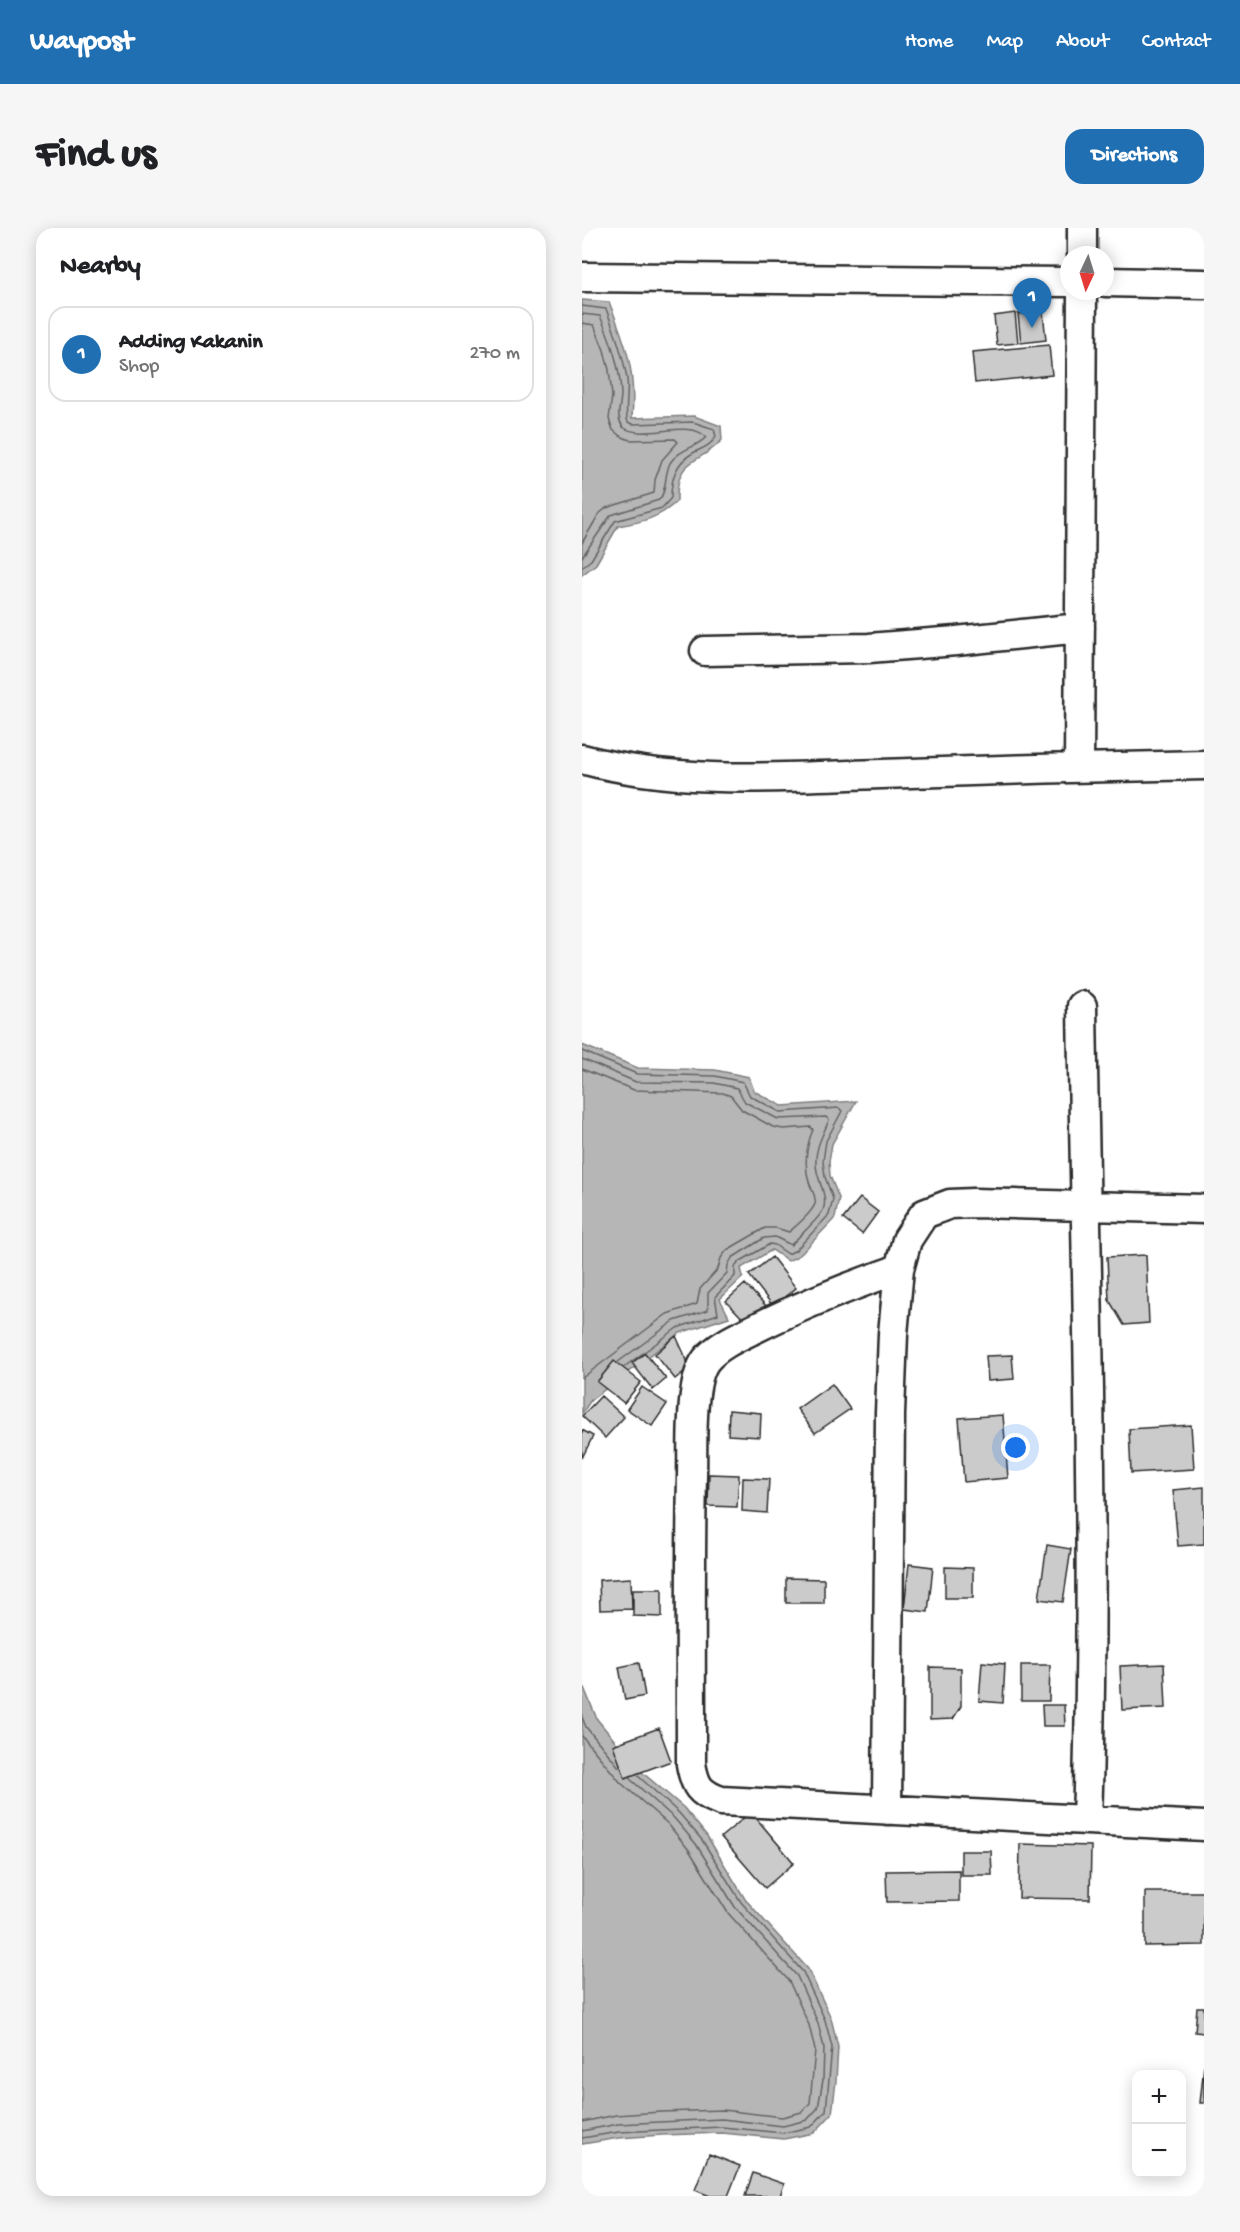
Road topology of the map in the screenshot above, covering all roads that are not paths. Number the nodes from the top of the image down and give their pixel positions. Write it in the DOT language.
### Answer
graph roads {
  1 [pos="1082,228"];
  2 [pos="1082,246"];
  3 [pos="582,277"];
  4 [pos="1060,282"];
  5 [pos="1114,282"];
  6 [pos="1204,284"];
  7 [pos="1082,300"];
  8 [pos="1080,628"];
  9 [pos="705,651"];
  10 [pos="582,759"];
  11 [pos="1204,765"];
  12 [pos="1079,767"];
  13 [pos="1082,1006"];
  14 [pos="1085,1207"];
  15 [pos="1204,1209"];
  16 [pos="899,1269"];
  17 [pos="886,1810"];
  18 [pos="1087,1820"];
  19 [pos="1204,1826"];
  1 -- 2 [label="street"];
  3 -- 4 [label="street"];
  5 -- 6 [label="street"];
  7 -- 8 [label="street"];
  8 -- 9 [label="street"];
  8 -- 12 [label="street"];
  10 -- 12 [label="street"];
  11 -- 12 [label="street"];
  13 -- 14 [label="street"];
  14 -- 15 [label="street"];
  14 -- 16 [label="street"];
  14 -- 18 [label="street"];
  16 -- 17 [label="street"];
  16 -- 17 [label="street"];
  17 -- 18 [label="street"];
  18 -- 19 [label="street"];
}
